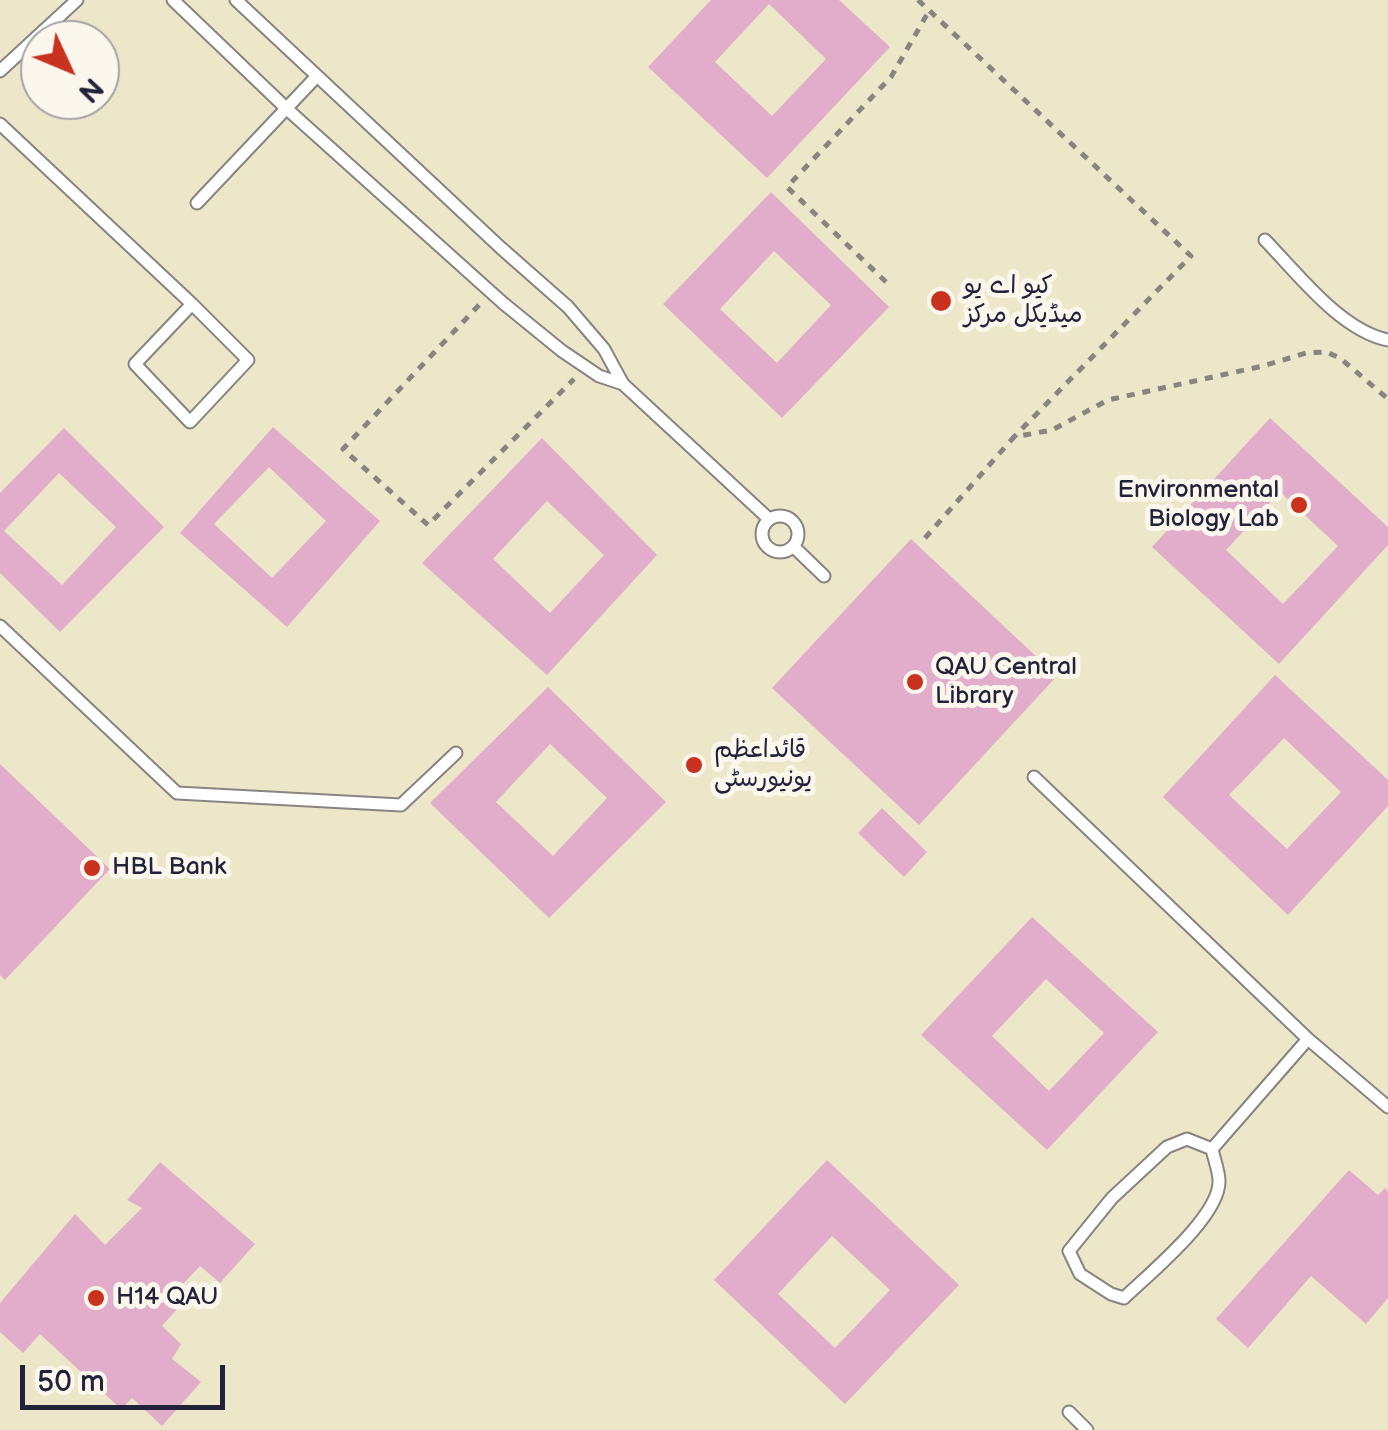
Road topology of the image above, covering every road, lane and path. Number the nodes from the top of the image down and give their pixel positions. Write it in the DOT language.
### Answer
graph roads {
  1 [pos="77,0"];
  2 [pos="172,0"];
  3 [pos="236,0"];
  4 [pos="918,0"];
  5 [pos="929,10"];
  6 [pos="0,72"];
  7 [pos="317,76"];
  8 [pos="287,109"];
  9 [pos="0,124"];
  10 [pos="197,203"];
  11 [pos="1265,240"];
  12 [pos="886,282"];
  13 [pos="491,292"];
  14 [pos="192,304"];
  15 [pos="1388,340"];
  16 [pos="586,367"];
  17 [pos="624,384"];
  18 [pos="1388,399"];
  19 [pos="1014,436"];
  20 [pos="769,519"];
  21 [pos="925,538"];
  22 [pos="794,547"];
  23 [pos="824,576"];
  24 [pos="0,626"];
  25 [pos="456,753"];
  26 [pos="1034,776"];
  27 [pos="1308,1039"];
  28 [pos="1388,1107"];
  29 [pos="1212,1149"];
  30 [pos="1069,1412"];
  31 [pos="1088,1430"];
  1 -- 6 [label="lane"];
  2 -- 8 [label="lane"];
  3 -- 7 [label="lane"];
  4 -- 5 [label="path"];
  5 -- 12 [label="path"];
  5 -- 19 [label="path"];
  7 -- 8 [label="lane"];
  7 -- 17 [label="lane"];
  8 -- 10 [label="lane"];
  8 -- 13 [label="lane"];
  9 -- 14 [label="lane"];
  11 -- 15 [label="lane"];
  13 -- 16 [label="lane"];
  13 -- 16 [label="path"];
  14 -- 14 [label="lane"];
  16 -- 17 [label="lane"];
  17 -- 20 [label="lane"];
  18 -- 19 [label="path"];
  19 -- 21 [label="path"];
  20 -- 22 [label="lane"];
  20 -- 22 [label="lane"];
  22 -- 23 [label="lane"];
  24 -- 25 [label="lane"];
  26 -- 27 [label="lane"];
  27 -- 28 [label="lane"];
  27 -- 29 [label="lane"];
  29 -- 29 [label="lane"];
  30 -- 31 [label="lane"];
}
